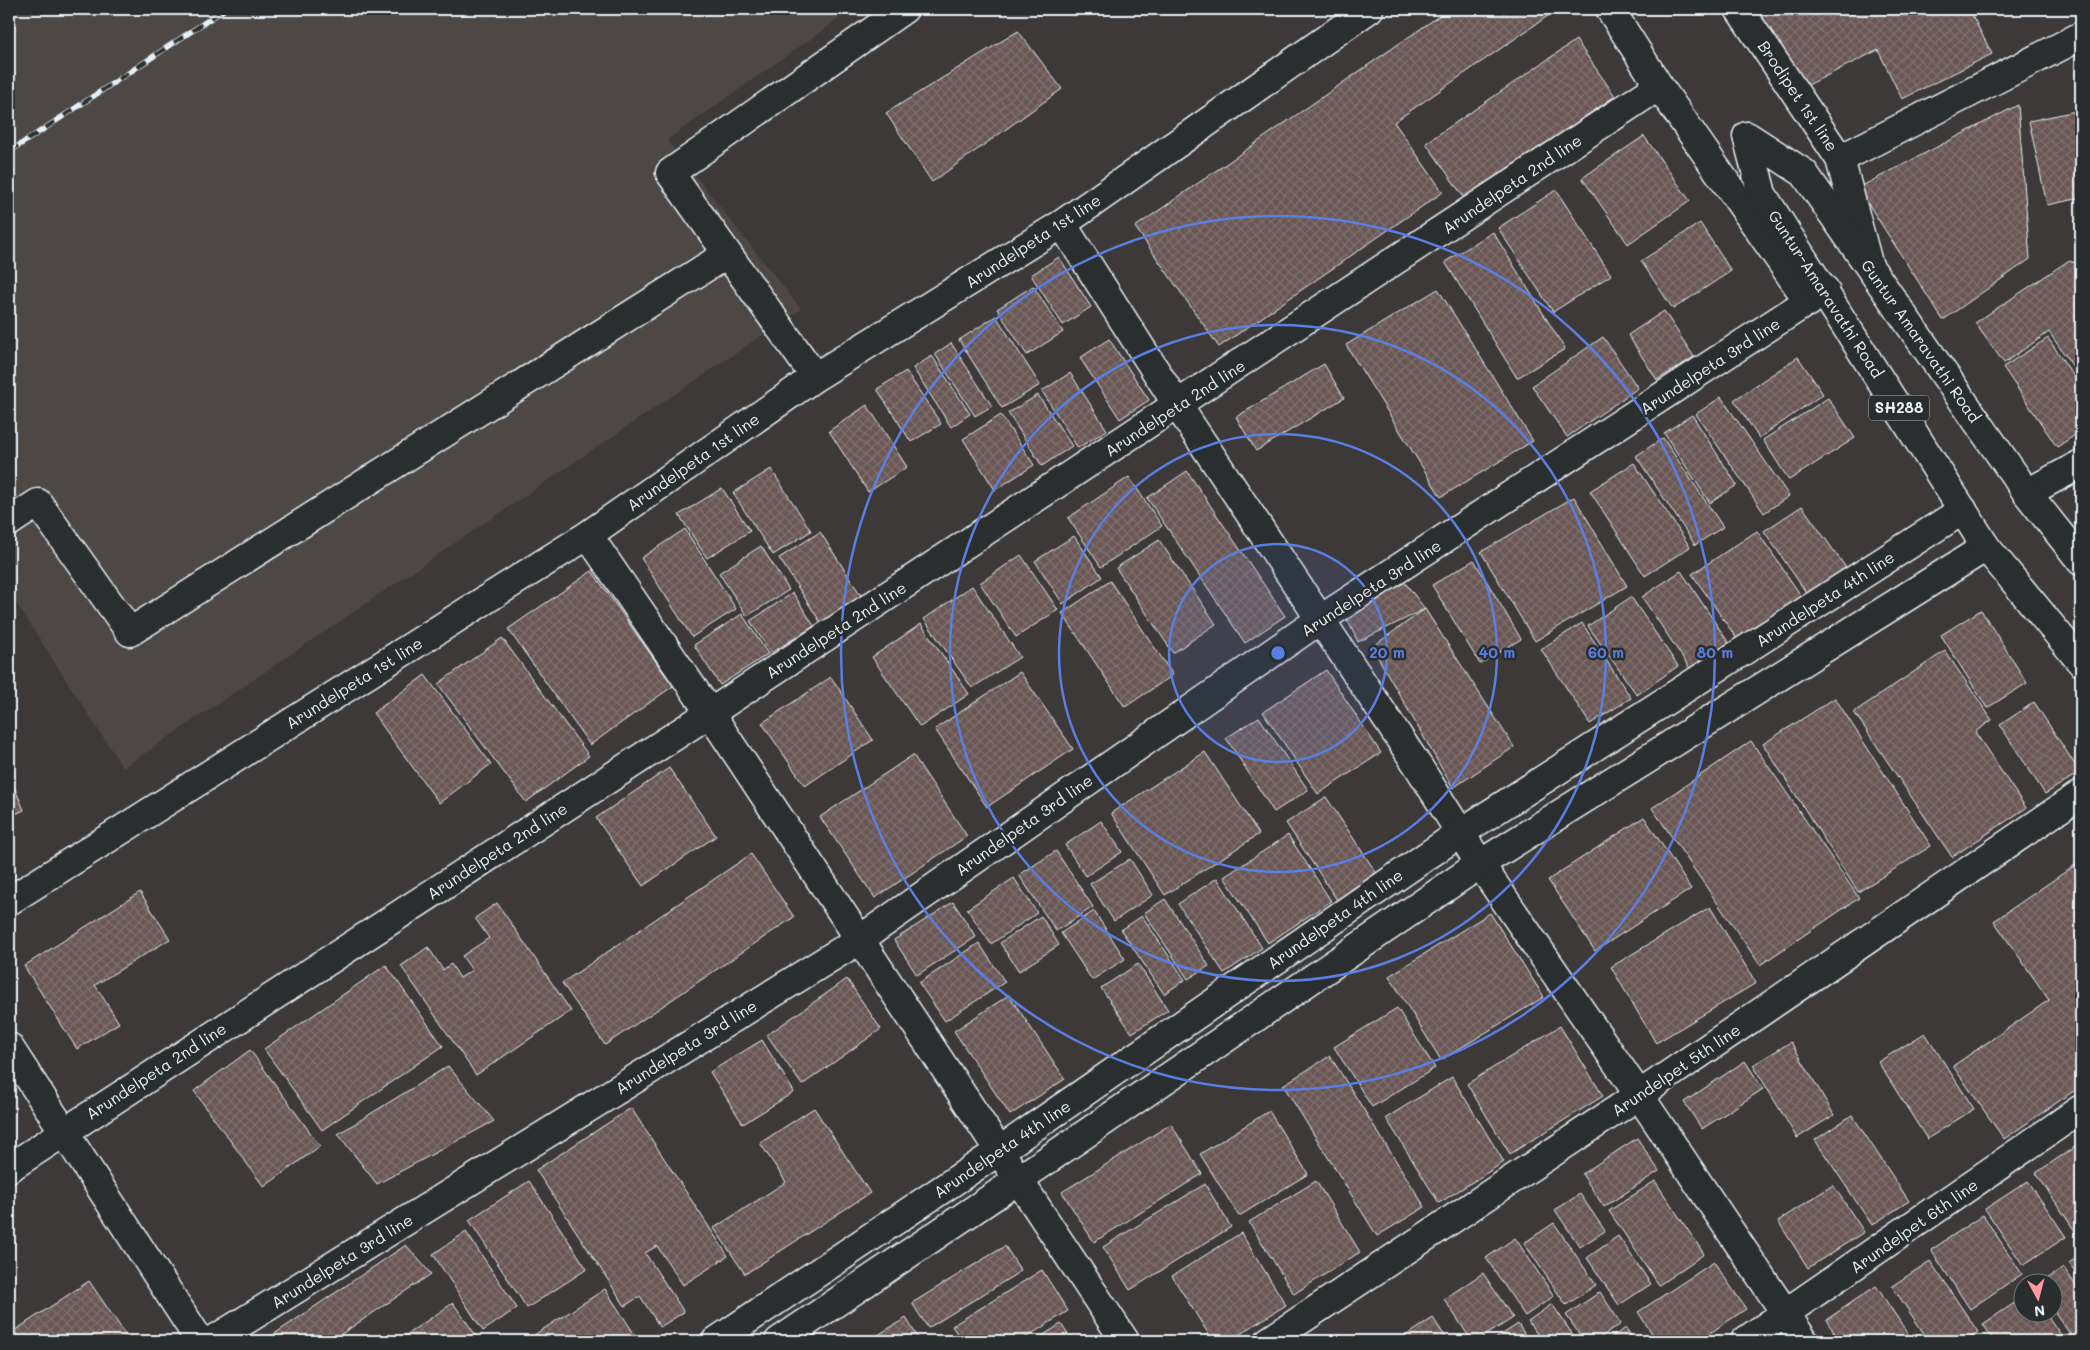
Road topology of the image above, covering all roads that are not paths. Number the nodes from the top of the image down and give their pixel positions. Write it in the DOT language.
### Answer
graph roads {
  1 [pos="904,9"];
  2 [pos="1369,9"];
  3 [pos="1610,9"];
  4 [pos="1740,9"];
  5 [pos="2081,36"];
  6 [pos="1659,86"];
  7 [pos="1747,136"];
  8 [pos="1840,159"];
  9 [pos="1062,224"];
  10 [pos="727,254"];
  11 [pos="1870,268"];
  12 [pos="1817,296"];
  13 [pos="815,378"];
  14 [pos="1178,406"];
  15 [pos="2081,464"];
  16 [pos="2027,493"];
  17 [pos="1964,510"];
  18 [pos="9,522"];
  19 [pos="588,535"];
  20 [pos="1986,547"];
  21 [pos="2081,561"];
  22 [pos="1321,619"];
  23 [pos="2081,662"];
  24 [pos="710,713"];
  25 [pos="2081,794"];
  26 [pos="1460,833"];
  27 [pos="1480,864"];
  28 [pos="9,901"];
  29 [pos="859,940"];
  30 [pos="9,1047"];
  31 [pos="1639,1095"];
  32 [pos="2081,1110"];
  33 [pos="62,1132"];
  34 [pos="999,1151"];
  35 [pos="9,1168"];
  36 [pos="1018,1180"];
  37 [pos="1786,1315"];
  38 [pos="200,1341"];
  39 [pos="212,1341"];
  40 [pos="716,1341"];
  41 [pos="779,1341"];
  42 [pos="1125,1341"];
  43 [pos="1269,1341"];
  44 [pos="1746,1341"];
  45 [pos="1804,1341"];
  1 -- 10 [label="street"];
  2 -- 9 [label="street, Arundelpeta 1st line"];
  3 -- 6 [label="street"];
  4 -- 8 [label="street, Brodipet 1st line"];
  5 -- 8 [label="street"];
  6 -- 12 [label="street"];
  6 -- 14 [label="street, Arundelpeta 2nd line"];
  7 -- 11 [label="street, Guntur Amaravathi Road / SH288"];
  7 -- 12 [label="street, Guntur-Amaravathi Road / SH288"];
  8 -- 11 [label="street, Brodipet 1st line"];
  9 -- 13 [label="street, Arundelpeta 1st line"];
  9 -- 14 [label="street"];
  10 -- 13 [label="street"];
  10 -- 18 [label="street"];
  11 -- 16 [label="street, Guntur Amaravathi Road / SH288"];
  12 -- 17 [label="street, Guntur-Amaravathi Road / SH288"];
  12 -- 22 [label="street, Arundelpeta 3rd line"];
  13 -- 19 [label="street, Arundelpeta 1st line"];
  14 -- 22 [label="street"];
  14 -- 24 [label="street, Arundelpeta 2nd line"];
  15 -- 16 [label="street"];
  16 -- 21 [label="street, Guntur Amaravathi Road / SH288"];
  17 -- 20 [label="street, Guntur-Amaravathi Road / SH288"];
  17 -- 26 [label="street, Arundelpeta 4th line"];
  19 -- 24 [label="street"];
  19 -- 28 [label="street, Arundelpeta 1st line"];
  20 -- 23 [label="street, Guntur-Amaravathi Road / SH288"];
  20 -- 27 [label="street"];
  22 -- 26 [label="street"];
  22 -- 29 [label="street, Arundelpeta 3rd line"];
  24 -- 29 [label="street"];
  24 -- 33 [label="street, Arundelpeta 2nd line"];
  25 -- 31 [label="street, Arundelpet 5th line"];
  26 -- 27 [label="street"];
  26 -- 34 [label="street, Arundelpeta 4th line"];
  27 -- 31 [label="street"];
  27 -- 36 [label="street"];
  29 -- 34 [label="street"];
  29 -- 39 [label="street, Arundelpeta 3rd line"];
  30 -- 33 [label="street"];
  31 -- 37 [label="street"];
  31 -- 43 [label="street, Arundelpet 5th line"];
  32 -- 37 [label="street, Arundelpet 6th line"];
  33 -- 35 [label="street, Arundelpeta 2nd line"];
  33 -- 38 [label="street"];
  34 -- 36 [label="street"];
  34 -- 40 [label="street, Arundelpeta 4th line"];
  36 -- 41 [label="street"];
  36 -- 42 [label="street"];
  37 -- 44 [label="street, Arundelpet 6th line"];
  37 -- 45 [label="street"];
}
